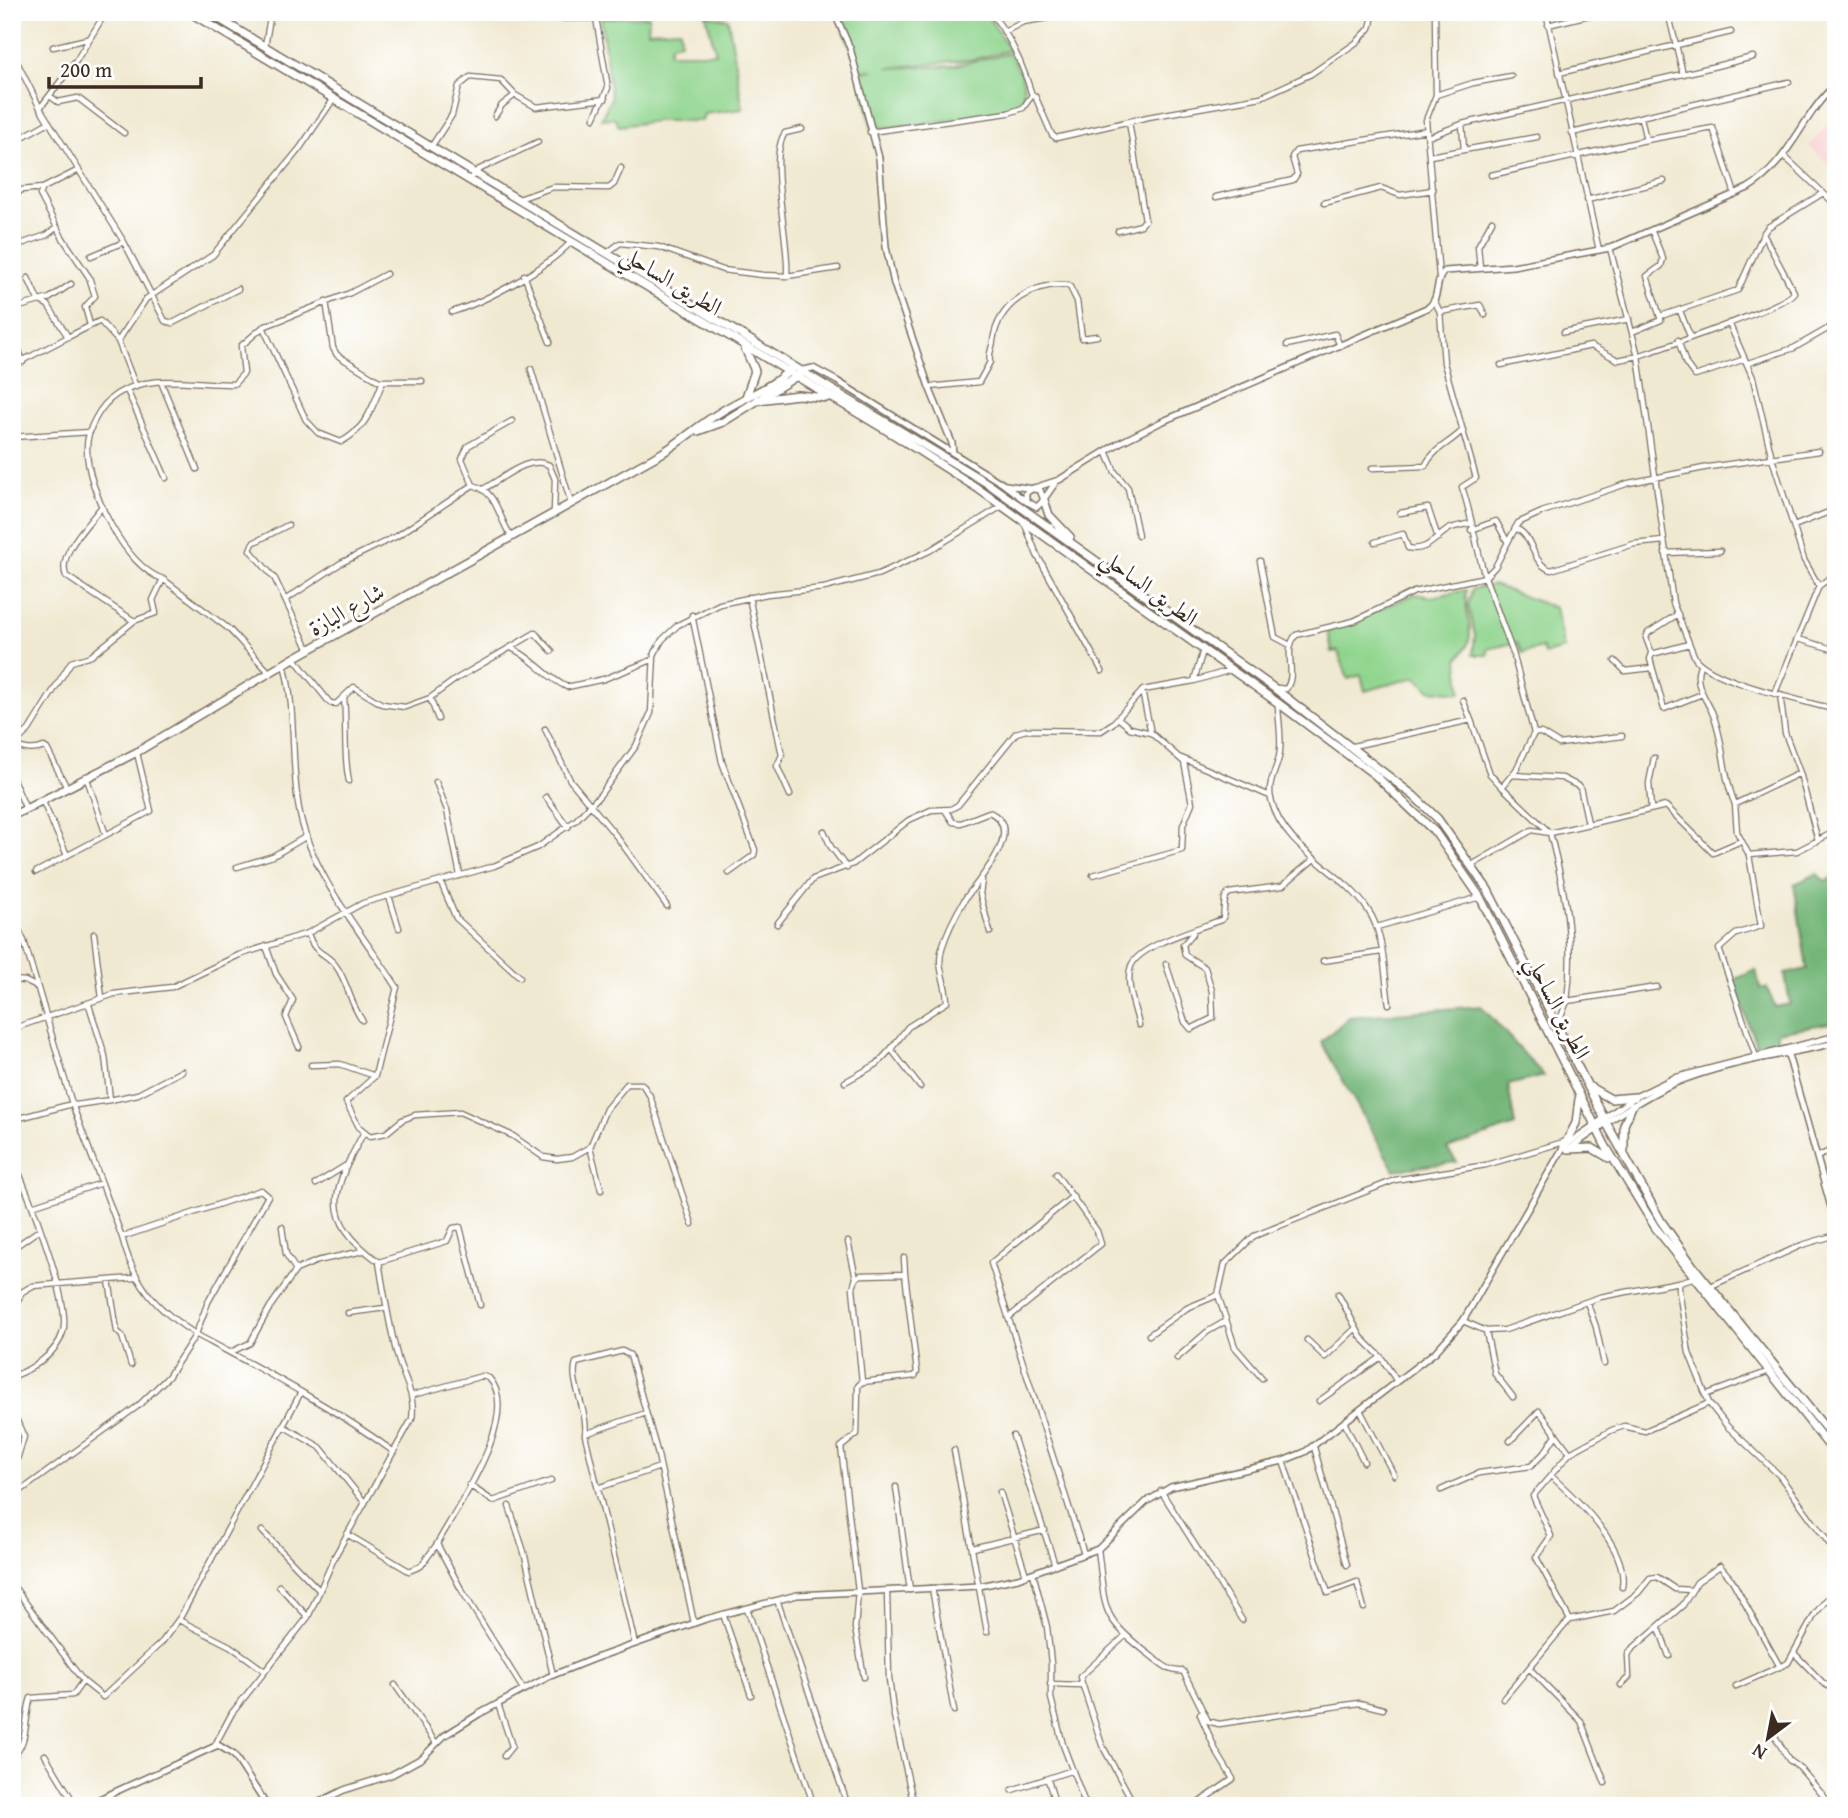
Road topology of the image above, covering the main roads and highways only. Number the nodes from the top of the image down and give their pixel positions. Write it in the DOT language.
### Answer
graph roads {
  1 [pos="190,12"];
  2 [pos="208,12"];
  3 [pos="217,15"];
  4 [pos="530,207"];
  5 [pos="525,215"];
  6 [pos="744,345"];
  7 [pos="795,365"];
  8 [pos="803,370"];
  9 [pos="788,372"];
  10 [pos="796,377"];
  11 [pos="747,397"];
  12 [pos="831,398"];
  13 [pos="758,400"];
  14 [pos="697,432"];
  15 [pos="1044,499"];
  16 [pos="1083,551"];
  17 [pos="12,816"];
  18 [pos="1586,1081"];
  19 [pos="1579,1095"];
  20 [pos="1635,1097"];
  21 [pos="1632,1107"];
  22 [pos="1627,1161"];
  23 [pos="1615,1164"];
  24 [pos="1836,1441"];
  25 [pos="1836,1455"];
  1 -- 5 [label="main road, الطريق الساحلي"];
  2 -- 3 [label="main road, الطريق الساحلي"];
  3 -- 4 [label="main road, الطريق الساحلي"];
  4 -- 5 [label="main road"];
  4 -- 7 [label="main road, الطريق الساحلي"];
  5 -- 6 [label="main road, الطريق الساحلي"];
  6 -- 9 [label="main road, الطريق الساحلي"];
  6 -- 11 [label="main road"];
  7 -- 8 [label="main road, الطريق الساحلي"];
  7 -- 9 [label="main road, شارع البازة"];
  8 -- 10 [label="main road, شارع البازة"];
  8 -- 16 [label="main road, الطريق الساحلي"];
  9 -- 10 [label="main road, الطريق الساحلي"];
  9 -- 11 [label="main road, شارع البازة"];
  10 -- 12 [label="main road, الطريق الساحلي"];
  10 -- 13 [label="main road, شارع البازة"];
  11 -- 14 [label="main road, شارع البازة"];
  12 -- 13 [label="main road"];
  12 -- 19 [label="main road, الطريق الساحلي"];
  13 -- 14 [label="main road, شارع البازة"];
  14 -- 17 [label="main road, شارع البازة"];
  15 -- 16 [label="main road"];
  16 -- 18 [label="main road, الطريق الساحلي"];
  18 -- 20 [label="main road"];
  18 -- 22 [label="main road, الطريق الساحلي"];
  19 -- 23 [label="main road, الطريق الساحلي"];
  19 -- 23 [label="main road"];
  21 -- 22 [label="main road"];
  22 -- 24 [label="main road, الطريق الساحلي"];
  23 -- 25 [label="main road, الطريق الساحلي"];
}
